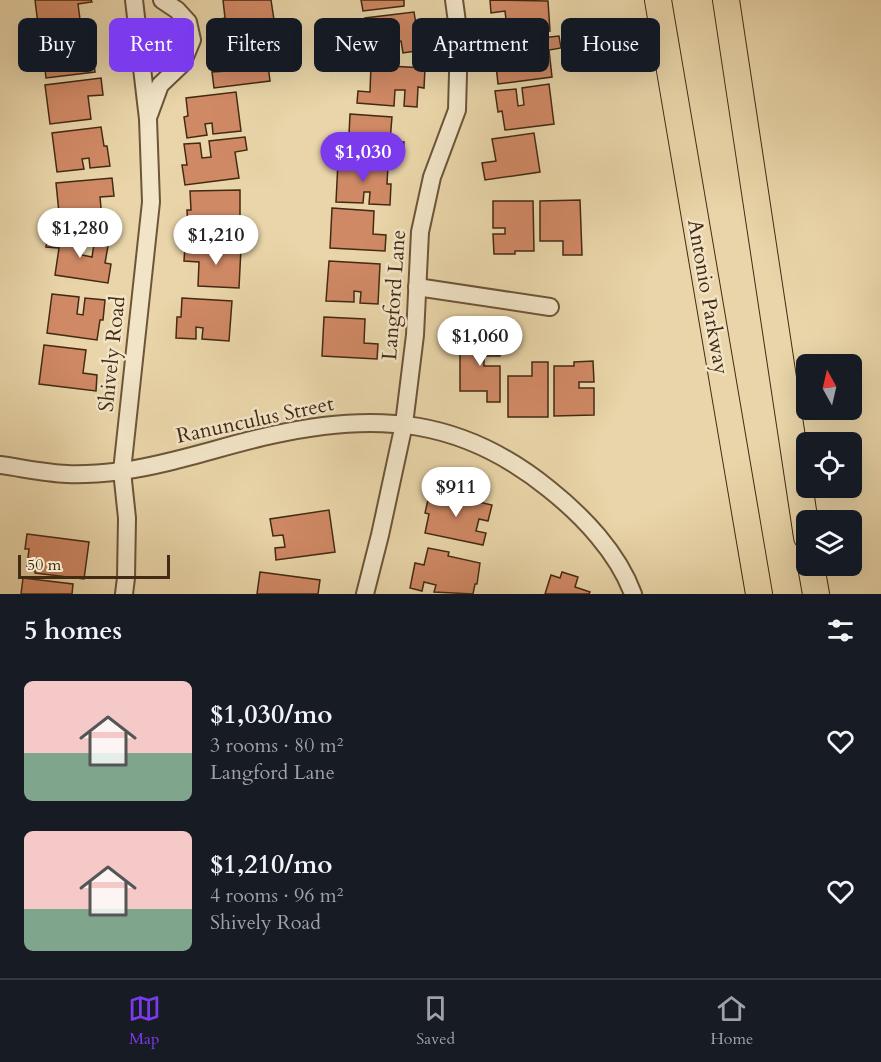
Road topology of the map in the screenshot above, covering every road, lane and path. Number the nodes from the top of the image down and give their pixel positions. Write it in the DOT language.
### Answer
graph roads {
  1 [pos="134,0"];
  2 [pos="162,0"];
  3 [pos="454,0"];
  4 [pos="658,0"];
  5 [pos="726,0"];
  6 [pos="147,119"];
  7 [pos="417,287"];
  8 [pos="550,306"];
  9 [pos="404,424"];
  10 [pos="0,465"];
  11 [pos="122,471"];
  12 [pos="803,510"];
  13 [pos="813,576"];
  14 [pos="124,594"];
  15 [pos="365,594"];
  16 [pos="633,594"];
  17 [pos="759,594"];
  18 [pos="816,594"];
  1 -- 6 [label="street, Shively Road"];
  2 -- 6 [label="street, Shively Road"];
  3 -- 7 [label="street, Langford Lane"];
  4 -- 17 [label="main road, Antonio Parkway"];
  5 -- 12 [label="main road"];
  6 -- 11 [label="street, Shively Road"];
  7 -- 8 [label="street"];
  7 -- 9 [label="street, Langford Lane"];
  9 -- 11 [label="street, Ranunculus Street"];
  9 -- 15 [label="street, Langford Lane"];
  9 -- 16 [label="street, Ranunculus Street"];
  10 -- 11 [label="street, Ranunculus Street"];
  11 -- 14 [label="street, Shively Road"];
  13 -- 18 [label="main road"];
}
